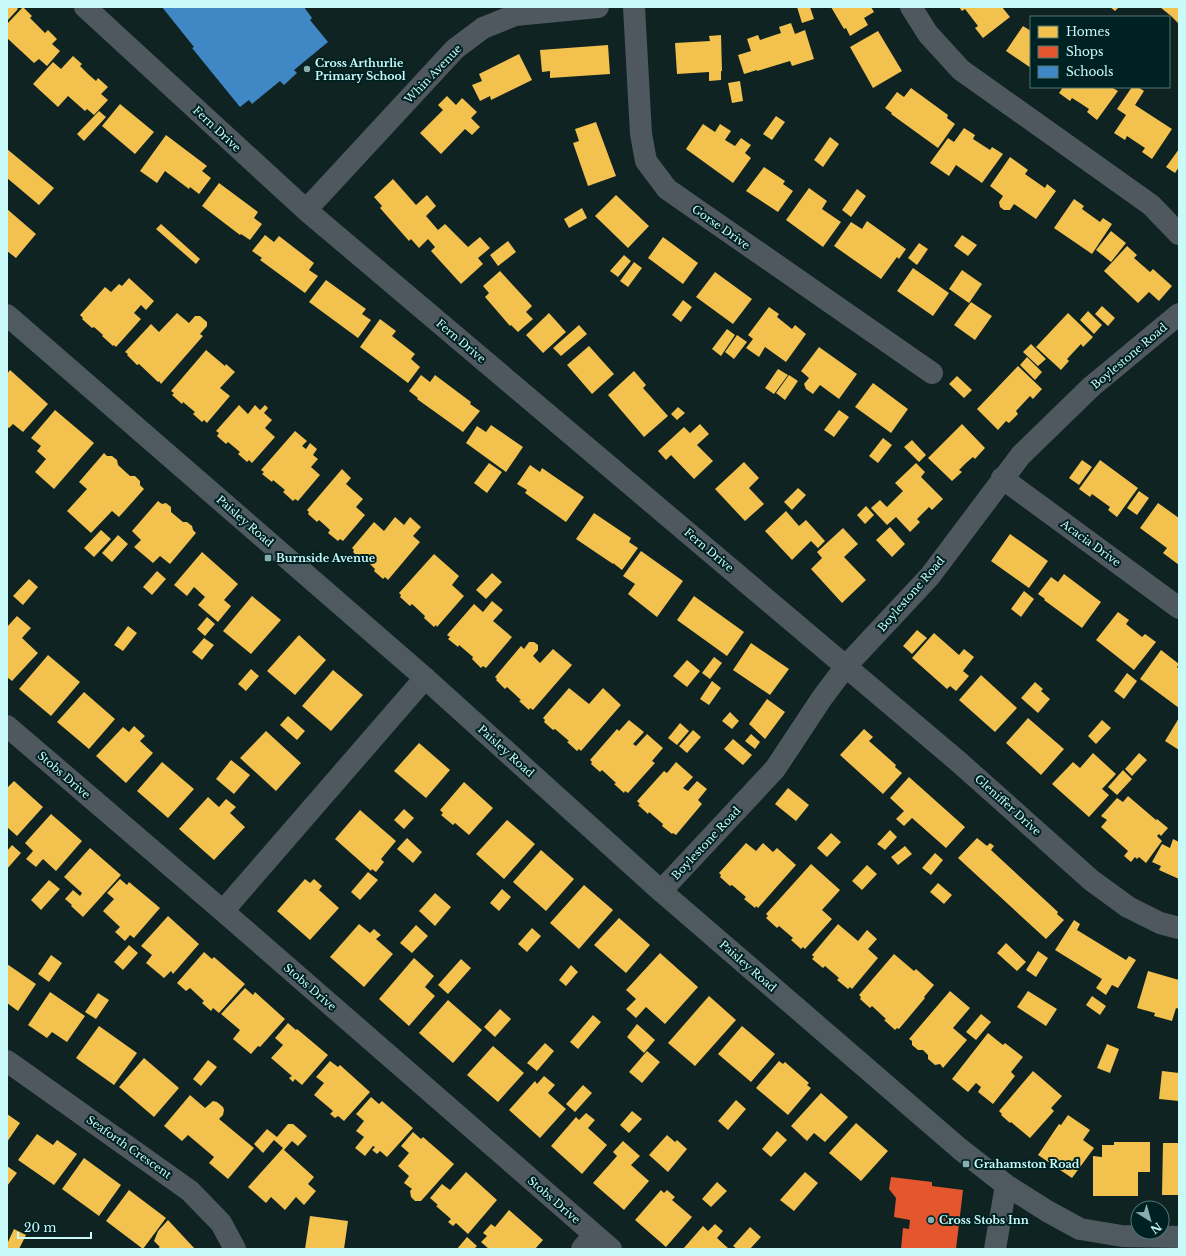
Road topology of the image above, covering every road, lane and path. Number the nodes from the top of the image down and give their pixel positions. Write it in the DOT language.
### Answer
graph roads {
  1 [pos="85,7"];
  2 [pos="598,7"];
  3 [pos="634,7"];
  4 [pos="912,7"];
  5 [pos="306,210"];
  6 [pos="1179,234"];
  7 [pos="1179,314"];
  8 [pos="7,315"];
  9 [pos="932,373"];
  10 [pos="1002,478"];
  11 [pos="1179,608"];
  12 [pos="846,666"];
  13 [pos="425,678"];
  14 [pos="7,726"];
  15 [pos="661,891"];
  16 [pos="223,911"];
  17 [pos="1179,928"];
  18 [pos="7,1061"];
  19 [pos="1006,1185"];
  20 [pos="1179,1237"];
  21 [pos="588,1242"];
  22 [pos="235,1249"];
  23 [pos="611,1249"];
  24 [pos="995,1249"];
  1 -- 5 [label="street, Fern Drive"];
  2 -- 5 [label="street, Whin Avenue"];
  3 -- 9 [label="street, Gorse Drive"];
  4 -- 6 [label="street"];
  5 -- 12 [label="street, Fern Drive"];
  7 -- 10 [label="street, Boylestone Road"];
  8 -- 13 [label="main road, Paisley Road"];
  10 -- 11 [label="street, Acacia Drive"];
  10 -- 12 [label="street, Boylestone Road"];
  12 -- 15 [label="street, Boylestone Road"];
  12 -- 17 [label="street, Gleniffer Drive"];
  13 -- 15 [label="main road, Paisley Road"];
  13 -- 16 [label="street"];
  14 -- 16 [label="street, Stobs Drive"];
  15 -- 19 [label="main road, Paisley Road"];
  16 -- 21 [label="street, Stobs Drive"];
  18 -- 22 [label="street, Seaforth Crescent"];
  19 -- 20 [label="main road, Paisley Road"];
  19 -- 24 [label="main road"];
  21 -- 23 [label="street, Stobs Drive"];
}
